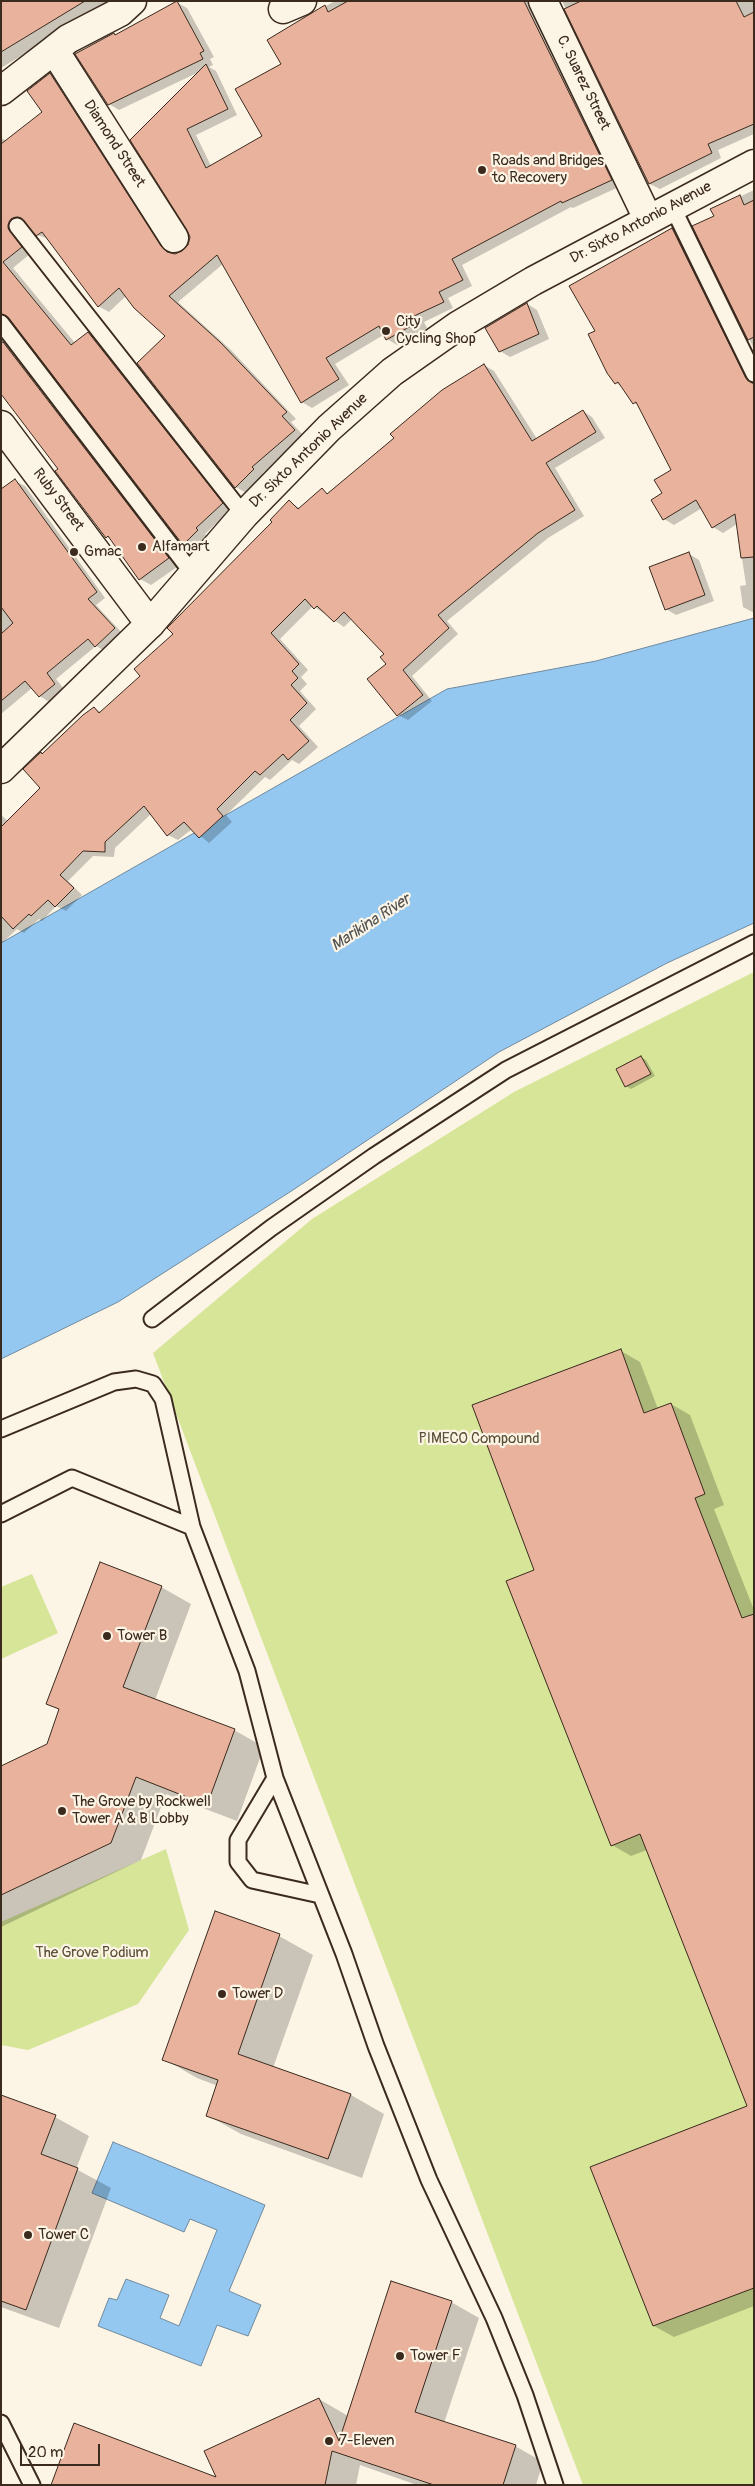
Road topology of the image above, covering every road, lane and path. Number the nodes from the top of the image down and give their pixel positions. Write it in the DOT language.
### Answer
graph roads {
  1 [pos="132,1"];
  2 [pos="543,1"];
  3 [pos="54,50"];
  4 [pos="1,91"];
  5 [pos="754,164"];
  6 [pos="672,206"];
  7 [pos="648,218"];
  8 [pos="18,226"];
  9 [pos="174,238"];
  10 [pos="1,323"];
  11 [pos="754,374"];
  12 [pos="1,425"];
  13 [pos="244,515"];
  14 [pos="193,574"];
  15 [pos="150,624"];
  16 [pos="1,769"];
  17 [pos="754,943"];
  18 [pos="152,1319"];
  19 [pos="1,1429"];
  20 [pos="1,1514"];
  21 [pos="192,1527"];
  22 [pos="275,1778"];
  23 [pos="320,1895"];
  24 [pos="1,2423"];
  25 [pos="32,2485"];
  26 [pos="555,2485"];
  1 -- 3 [label="main road"];
  2 -- 7 [label="main road, C. Suarez Street"];
  3 -- 4 [label="main road"];
  3 -- 9 [label="main road, Diamond Street"];
  5 -- 6 [label="main road, Dr. Sixto Antonio Avenue"];
  6 -- 7 [label="main road, Dr. Sixto Antonio Avenue"];
  6 -- 11 [label="lane"];
  7 -- 13 [label="main road, Dr. Sixto Antonio Avenue"];
  8 -- 13 [label="lane"];
  10 -- 14 [label="lane"];
  12 -- 15 [label="main road, Ruby Street"];
  13 -- 14 [label="main road, Dr. Sixto Antonio Avenue"];
  14 -- 15 [label="main road, Dr. Sixto Antonio Avenue"];
  15 -- 16 [label="main road, Dr. Sixto Antonio Avenue"];
  17 -- 18 [label="lane"];
  19 -- 21 [label="lane"];
  20 -- 21 [label="lane"];
  21 -- 22 [label="lane"];
  22 -- 23 [label="lane"];
  22 -- 23 [label="lane"];
  23 -- 26 [label="lane"];
  24 -- 25 [label="lane"];
}
